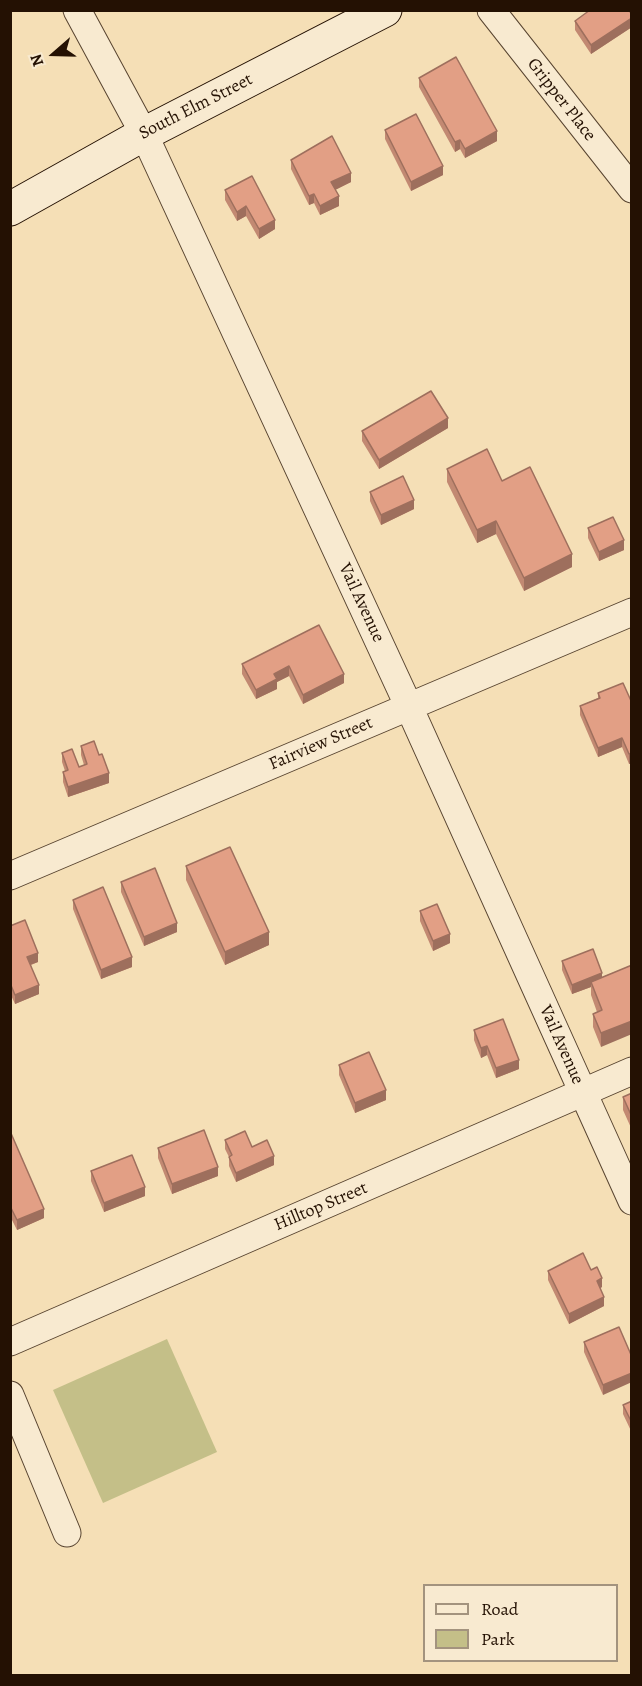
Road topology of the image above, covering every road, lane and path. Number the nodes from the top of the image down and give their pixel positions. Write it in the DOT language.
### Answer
graph roads {
  1 [pos="77,10"];
  2 [pos="385,10"];
  3 [pos="491,10"];
  4 [pos="144,134"];
  5 [pos="632,189"];
  6 [pos="10,210"];
  7 [pos="632,612"];
  8 [pos="409,706"];
  9 [pos="10,876"];
  10 [pos="632,1071"];
  11 [pos="583,1093"];
  12 [pos="632,1201"];
  13 [pos="10,1342"];
  14 [pos="10,1395"];
  15 [pos="67,1533"];
  1 -- 4 [label="street, Vail Avenue"];
  2 -- 4 [label="street, South Elm Street"];
  3 -- 5 [label="street, Gripper Place"];
  4 -- 6 [label="street, South Elm Street"];
  4 -- 8 [label="street, Vail Avenue"];
  7 -- 8 [label="street, Fairview Street"];
  8 -- 9 [label="street, Fairview Street"];
  8 -- 11 [label="street, Vail Avenue"];
  10 -- 11 [label="street, Hilltop Street"];
  11 -- 12 [label="street, Vail Avenue"];
  11 -- 13 [label="street, Hilltop Street"];
  14 -- 15 [label="street"];
}
